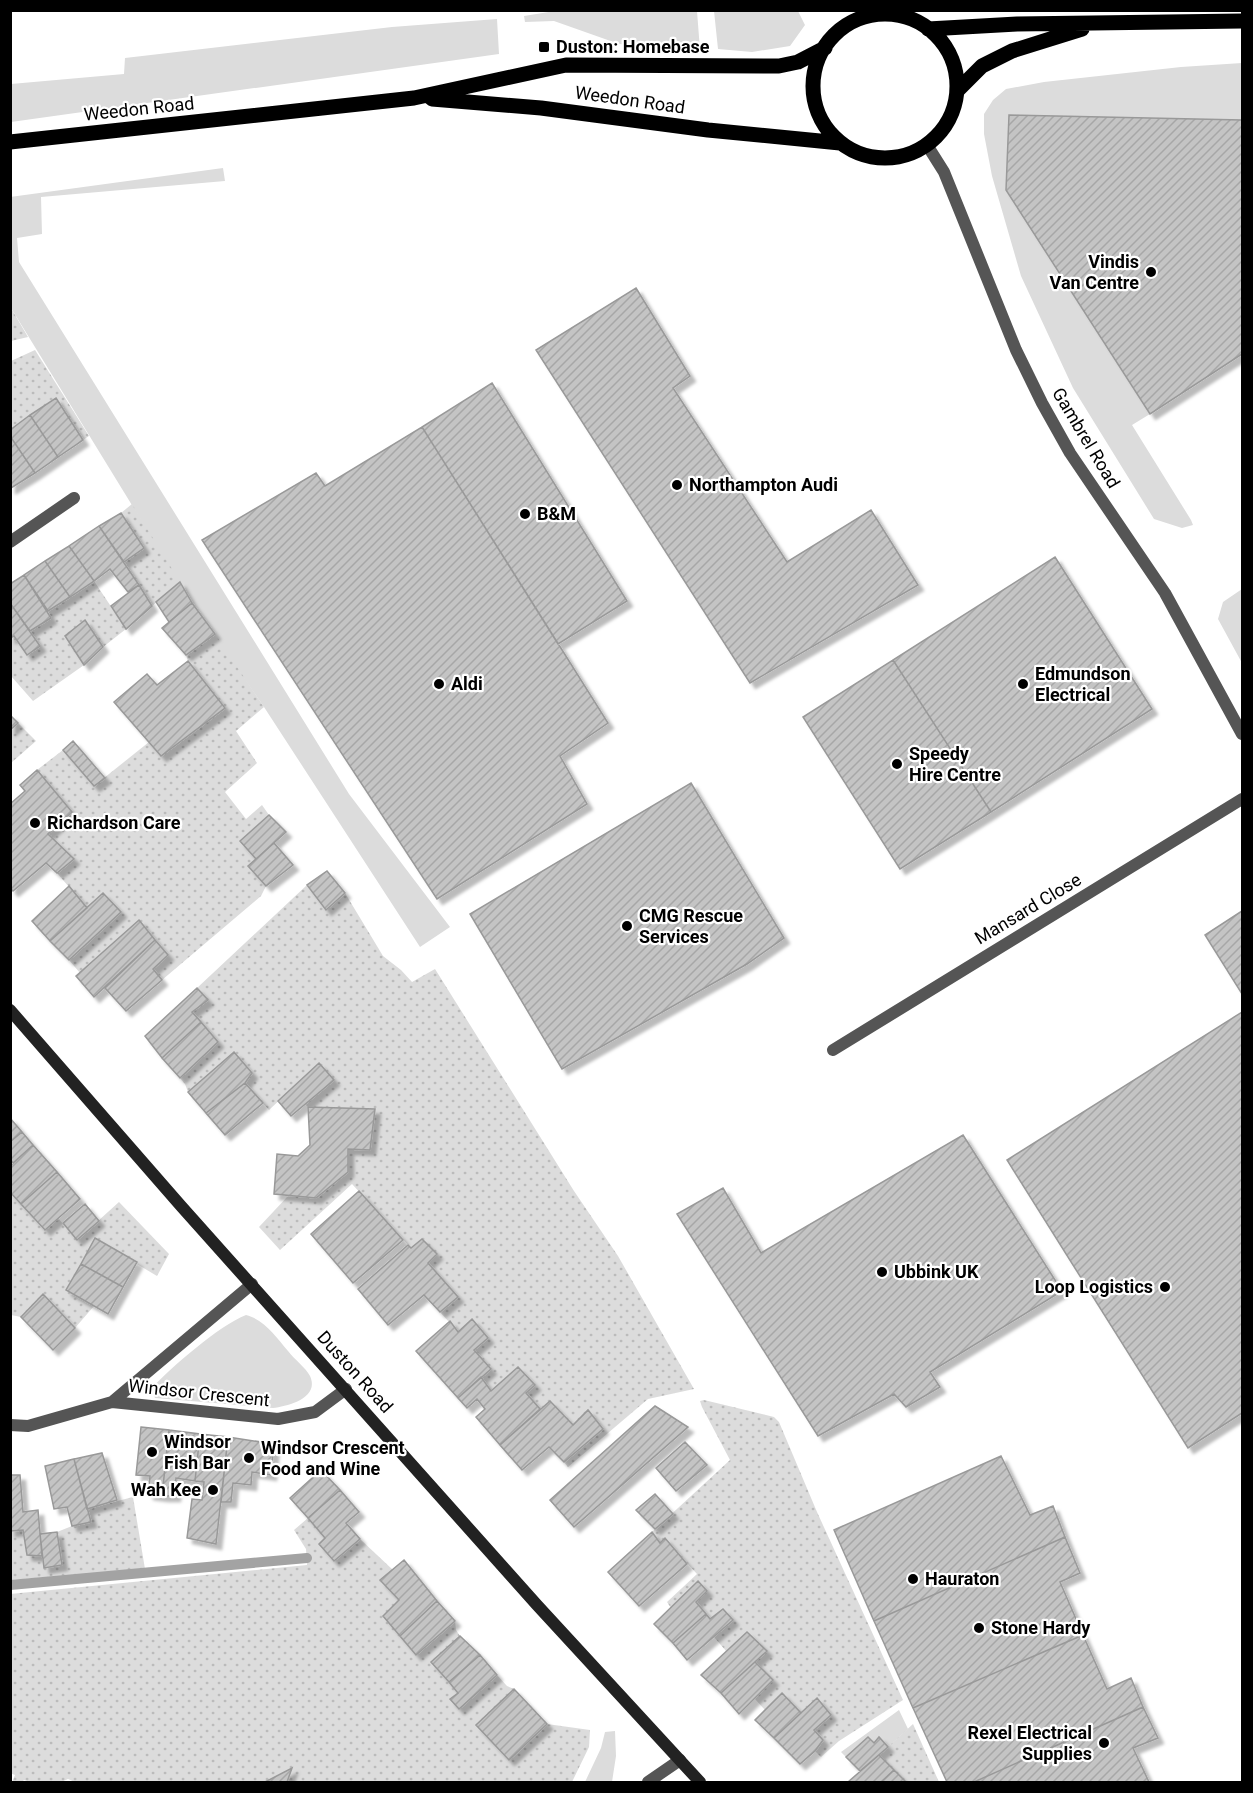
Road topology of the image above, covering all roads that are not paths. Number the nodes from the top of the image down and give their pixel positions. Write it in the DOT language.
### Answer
graph roads {
  1 [pos="887,13"];
  2 [pos="1242,21"];
  3 [pos="1096,24"];
  4 [pos="928,29"];
  5 [pos="825,48"];
  6 [pos="958,90"];
  7 [pos="414,98"];
  8 [pos="10,141"];
  9 [pos="840,143"];
  10 [pos="927,145"];
  11 [pos="74,498"];
  12 [pos="10,542"];
  13 [pos="1242,734"];
  14 [pos="1242,799"];
  15 [pos="10,1010"];
  16 [pos="833,1050"];
  17 [pos="252,1284"];
  18 [pos="346,1389"];
  19 [pos="112,1402"];
  20 [pos="10,1425"];
  21 [pos="680,1760"];
  22 [pos="648,1782"];
  23 [pos="700,1782"];
  1 -- 4 [label="main road"];
  1 -- 5 [label="main road"];
  2 -- 3 [label="main road"];
  3 -- 4 [label="main road"];
  3 -- 6 [label="main road"];
  4 -- 6 [label="main road"];
  5 -- 7 [label="main road, Weedon Road"];
  5 -- 9 [label="main road"];
  6 -- 10 [label="main road"];
  7 -- 8 [label="main road, Weedon Road"];
  7 -- 9 [label="main road, Weedon Road"];
  9 -- 10 [label="main road"];
  10 -- 13 [label="street, Gambrel Road"];
  11 -- 12 [label="street"];
  14 -- 16 [label="street, Mansard Close"];
  15 -- 17 [label="street, Duston Road"];
  17 -- 18 [label="street, Duston Road"];
  17 -- 19 [label="street, Windsor Crescent"];
  18 -- 19 [label="street, Windsor Crescent"];
  18 -- 21 [label="street, Duston Road"];
  19 -- 20 [label="street, Windsor Crescent"];
  21 -- 22 [label="street"];
  21 -- 23 [label="street, Duston Road"];
}
